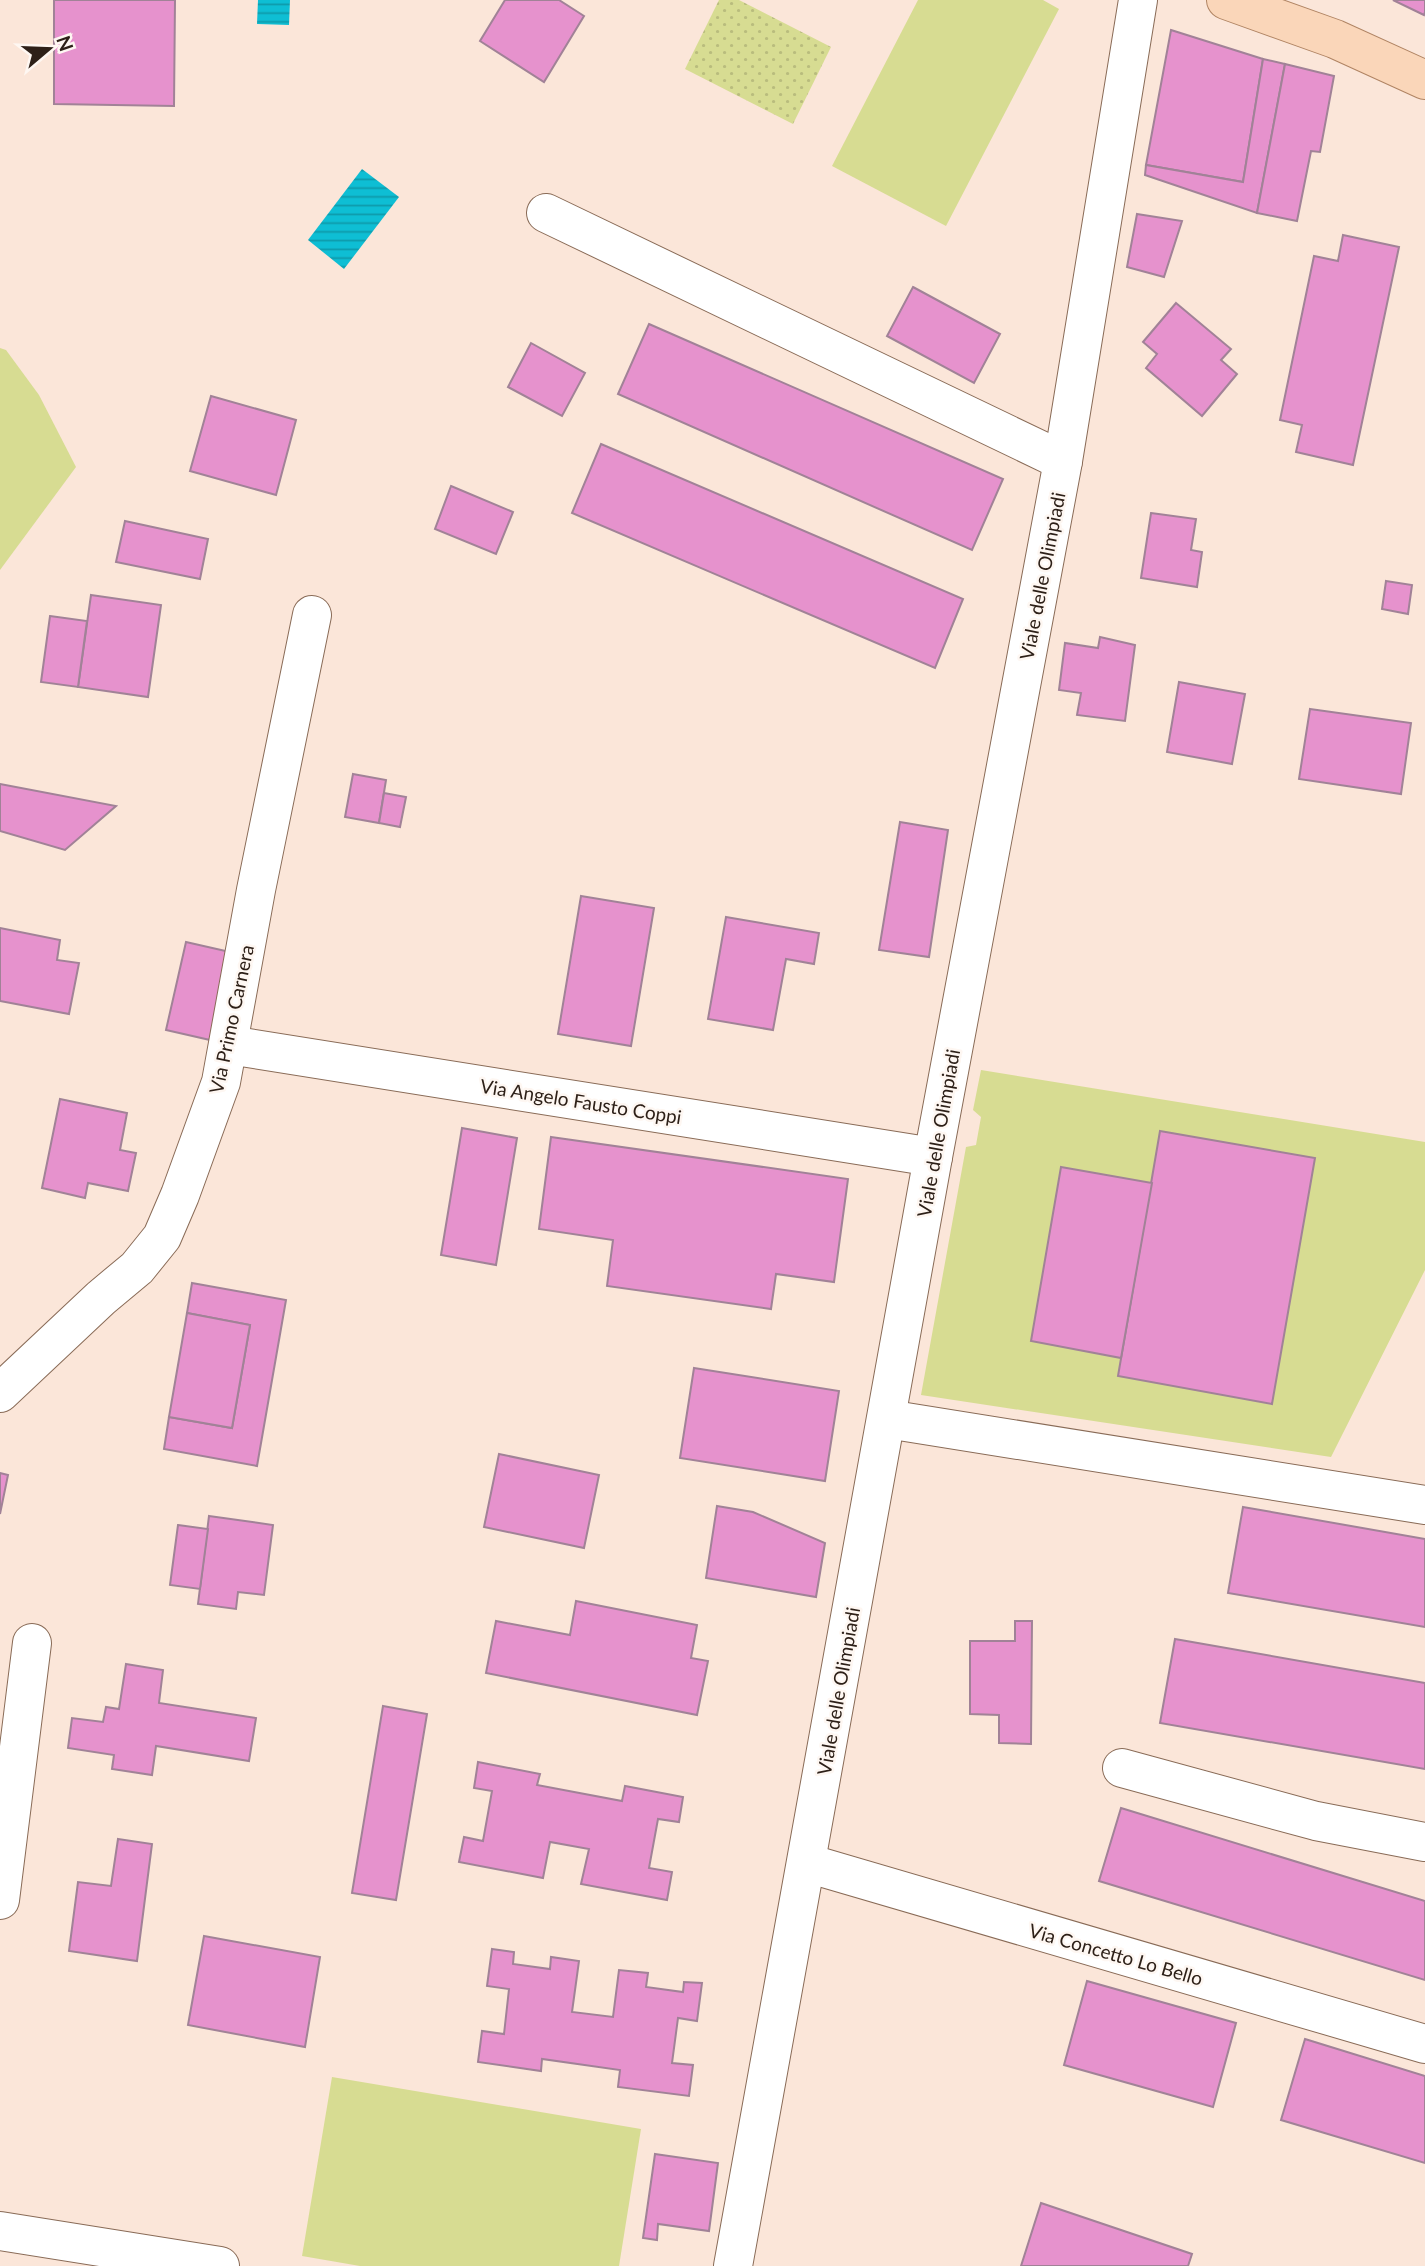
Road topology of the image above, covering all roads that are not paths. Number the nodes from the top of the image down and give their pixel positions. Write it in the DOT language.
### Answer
graph roads {
  1 [pos="1138,0"];
  2 [pos="1226,0"];
  3 [pos="1425,80"];
  4 [pos="546,213"];
  5 [pos="1063,461"];
  6 [pos="312,615"];
  7 [pos="229,1045"];
  8 [pos="933,1157"];
  9 [pos="0,1393"];
  10 [pos="887,1419"];
  11 [pos="1425,1505"];
  12 [pos="32,1643"];
  13 [pos="1122,1768"];
  14 [pos="1425,1842"];
  15 [pos="807,1863"];
  16 [pos="0,1900"];
  17 [pos="1425,2044"];
  18 [pos="0,2231"];
  19 [pos="220,2266"];
  20 [pos="733,2266"];
  1 -- 5 [label="street, Viale delle Olimpiadi"];
  2 -- 3 [label="main road"];
  4 -- 5 [label="street"];
  5 -- 8 [label="street, Viale delle Olimpiadi"];
  6 -- 7 [label="street, Via Primo Carnera"];
  7 -- 8 [label="street, Via Angelo Fausto Coppi"];
  7 -- 9 [label="street, Via Primo Carnera"];
  8 -- 10 [label="street, Viale delle Olimpiadi"];
  10 -- 11 [label="street"];
  10 -- 15 [label="street, Viale delle Olimpiadi"];
  12 -- 16 [label="street"];
  13 -- 14 [label="street"];
  15 -- 17 [label="street, Via Concetto Lo Bello"];
  15 -- 20 [label="street, Viale delle Olimpiadi"];
  18 -- 19 [label="street"];
}
